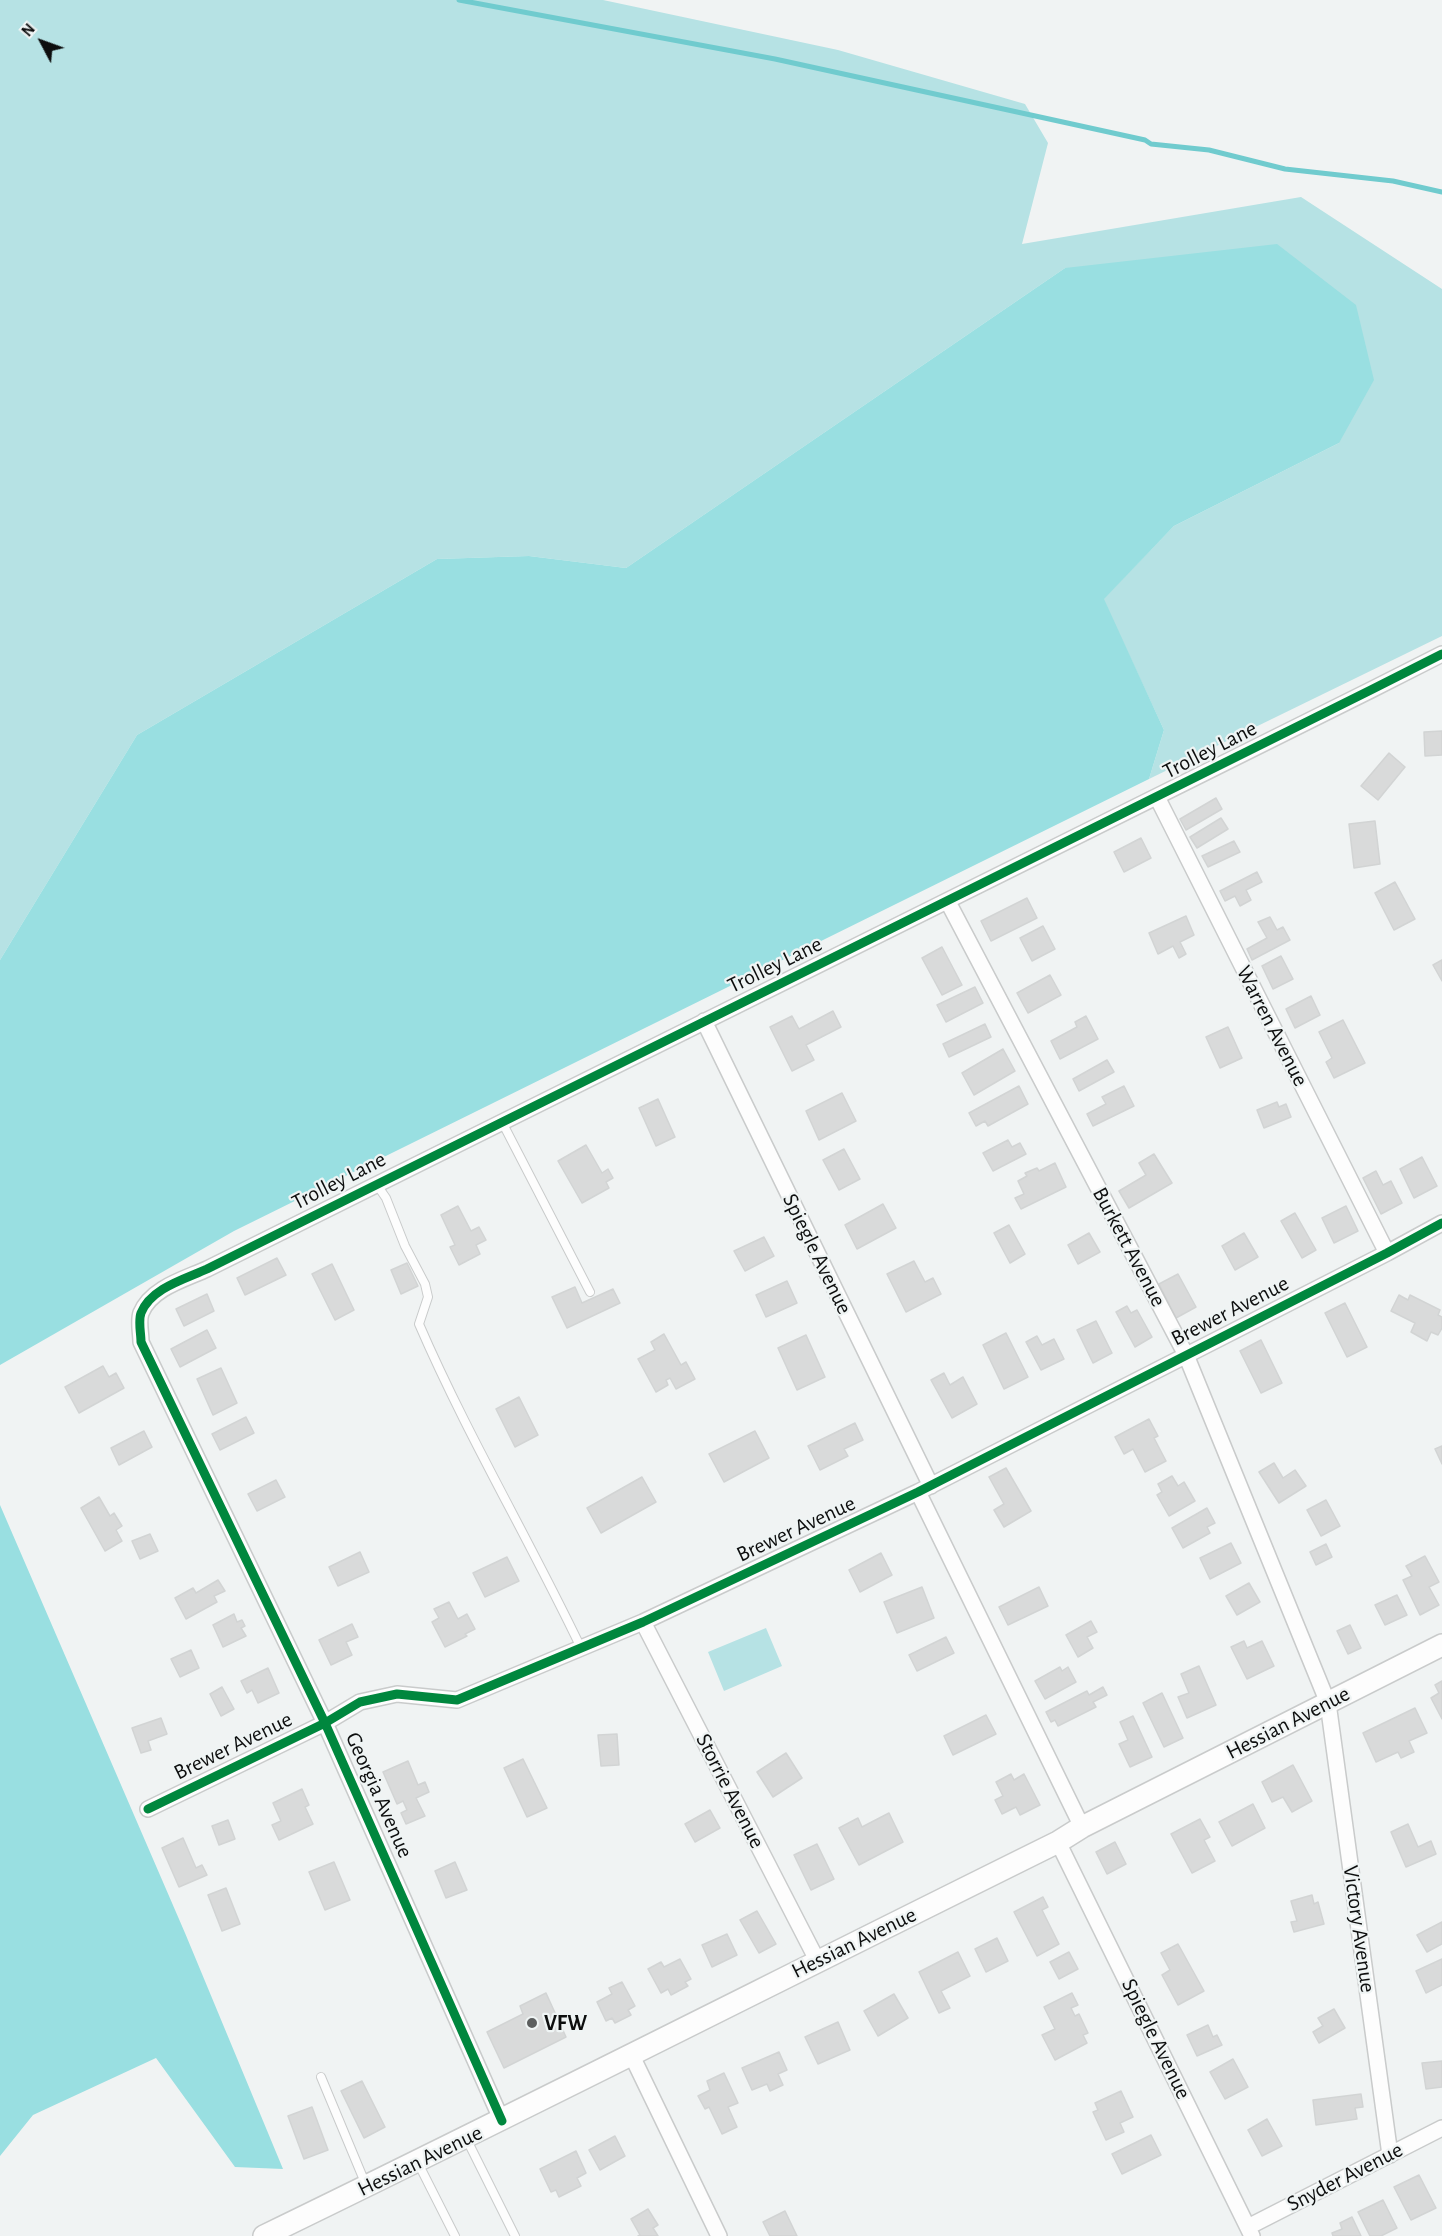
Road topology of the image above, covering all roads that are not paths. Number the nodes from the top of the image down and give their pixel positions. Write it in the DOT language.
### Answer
graph roads {
  1 [pos="1442,654"];
  2 [pos="1158,799"];
  3 [pos="948,902"];
  4 [pos="704,1021"];
  5 [pos="502,1122"];
  6 [pos="377,1185"];
  7 [pos="1440,1229"];
  8 [pos="1387,1253"];
  9 [pos="590,1292"];
  10 [pos="141,1324"];
  11 [pos="1186,1355"];
  12 [pos="925,1489"];
  13 [pos="643,1622"];
  14 [pos="1442,1645"];
  15 [pos="580,1648"];
  16 [pos="1328,1703"];
  17 [pos="325,1723"];
  18 [pos="148,1809"];
  19 [pos="1082,1827"];
  20 [pos="1058,1842"];
  21 [pos="818,1960"];
  22 [pos="631,2054"];
  23 [pos="321,2077"];
  24 [pos="502,2121"];
  25 [pos="1442,2128"];
  26 [pos="466,2137"];
  27 [pos="1390,2155"];
  28 [pos="418,2162"];
  29 [pos="366,2187"];
  30 [pos="1250,2231"];
  31 [pos="264,2236"];
  32 [pos="455,2236"];
  33 [pos="515,2236"];
  34 [pos="719,2236"];
  1 -- 2 [label="street, Trolley Lane"];
  2 -- 3 [label="street, Trolley Lane"];
  2 -- 8 [label="street, Warren Avenue"];
  3 -- 4 [label="street, Trolley Lane"];
  3 -- 11 [label="street, Burkett Avenue"];
  4 -- 5 [label="street, Trolley Lane"];
  4 -- 12 [label="street, Spiegle Avenue"];
  5 -- 6 [label="street, Trolley Lane"];
  5 -- 9 [label="lane"];
  6 -- 10 [label="street, Trolley Lane"];
  6 -- 15 [label="lane"];
  7 -- 8 [label="street, Brewer Avenue"];
  8 -- 11 [label="street, Brewer Avenue"];
  10 -- 17 [label="street, Georgia Avenue"];
  11 -- 12 [label="street, Brewer Avenue"];
  11 -- 16 [label="street, Burkett Avenue"];
  12 -- 13 [label="street, Brewer Avenue"];
  12 -- 19 [label="street, Spiegle Avenue"];
  13 -- 15 [label="street, Brewer Avenue"];
  13 -- 21 [label="street, Storrie Avenue"];
  14 -- 16 [label="main road, Hessian Avenue"];
  15 -- 17 [label="street, Brewer Avenue"];
  16 -- 19 [label="main road, Hessian Avenue"];
  16 -- 27 [label="street, Victory Avenue"];
  17 -- 18 [label="street, Brewer Avenue"];
  17 -- 24 [label="street, Georgia Avenue"];
  19 -- 20 [label="main road, Hessian Avenue"];
  20 -- 21 [label="main road, Hessian Avenue"];
  20 -- 30 [label="street, Spiegle Avenue"];
  21 -- 22 [label="main road, Hessian Avenue"];
  22 -- 24 [label="main road, Hessian Avenue"];
  22 -- 34 [label="street"];
  23 -- 29 [label="lane"];
  24 -- 26 [label="main road, Hessian Avenue"];
  25 -- 27 [label="street, Snyder Avenue"];
  26 -- 28 [label="main road, Hessian Avenue"];
  26 -- 33 [label="lane"];
  27 -- 30 [label="street, Snyder Avenue"];
  28 -- 29 [label="main road, Hessian Avenue"];
  28 -- 32 [label="lane"];
  29 -- 31 [label="main road, Hessian Avenue"];
}
